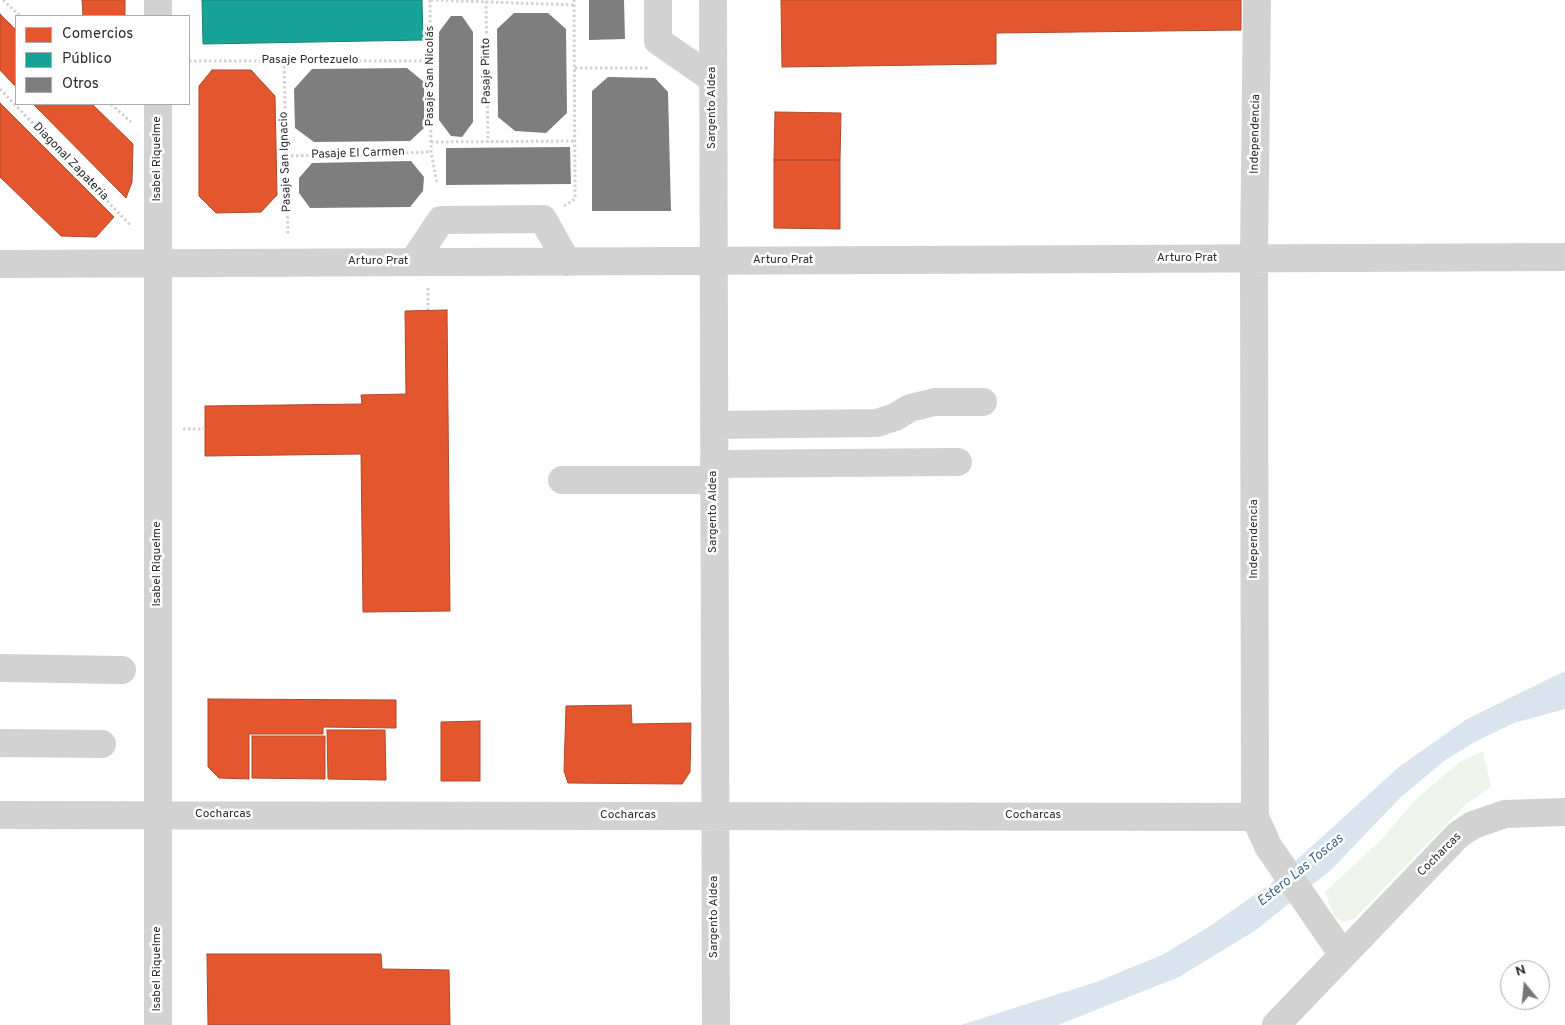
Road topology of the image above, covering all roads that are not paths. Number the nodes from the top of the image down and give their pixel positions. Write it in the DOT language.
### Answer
graph roads {
  1 [pos="158,0"];
  2 [pos="658,0"];
  3 [pos="713,0"];
  4 [pos="1257,0"];
  5 [pos="158,15"];
  6 [pos="713,79"];
  7 [pos="158,105"];
  8 [pos="1565,256"];
  9 [pos="1254,258"];
  10 [pos="714,261"];
  11 [pos="413,262"];
  12 [pos="567,262"];
  13 [pos="0,264"];
  14 [pos="158,264"];
  15 [pos="982,402"];
  16 [pos="714,425"];
  17 [pos="958,462"];
  18 [pos="714,472"];
  19 [pos="562,480"];
  20 [pos="0,668"];
  21 [pos="122,670"];
  22 [pos="0,743"];
  23 [pos="102,744"];
  24 [pos="1565,812"];
  25 [pos="0,815"];
  26 [pos="158,815"];
  27 [pos="715,815"];
  28 [pos="1255,817"];
  29 [pos="1343,954"];
  30 [pos="158,1025"];
  31 [pos="716,1025"];
  32 [pos="1276,1025"];
  1 -- 5 [label="street"];
  2 -- 6 [label="street"];
  3 -- 6 [label="street, Sargento Aldea"];
  4 -- 9 [label="street, Independencia"];
  6 -- 10 [label="street, Sargento Aldea"];
  7 -- 14 [label="street, Isabel Riquelme"];
  8 -- 9 [label="street, Arturo Prat"];
  9 -- 10 [label="street, Arturo Prat"];
  9 -- 28 [label="street, Independencia"];
  10 -- 12 [label="street, Arturo Prat"];
  10 -- 16 [label="street, Sargento Aldea"];
  11 -- 12 [label="street, Arturo Prat"];
  11 -- 12 [label="street"];
  11 -- 14 [label="street, Arturo Prat"];
  13 -- 14 [label="street, Arturo Prat"];
  14 -- 26 [label="street, Isabel Riquelme"];
  15 -- 16 [label="street"];
  16 -- 18 [label="street, Sargento Aldea"];
  17 -- 18 [label="street"];
  18 -- 19 [label="street"];
  18 -- 27 [label="street, Sargento Aldea"];
  20 -- 21 [label="street"];
  22 -- 23 [label="street"];
  24 -- 29 [label="street, Cocharcas"];
  25 -- 26 [label="street, Cocharcas"];
  26 -- 27 [label="street, Cocharcas"];
  26 -- 30 [label="street, Isabel Riquelme"];
  27 -- 28 [label="street, Cocharcas"];
  27 -- 31 [label="street, Sargento Aldea"];
  28 -- 29 [label="street, Independencia"];
  29 -- 32 [label="street"];
}
